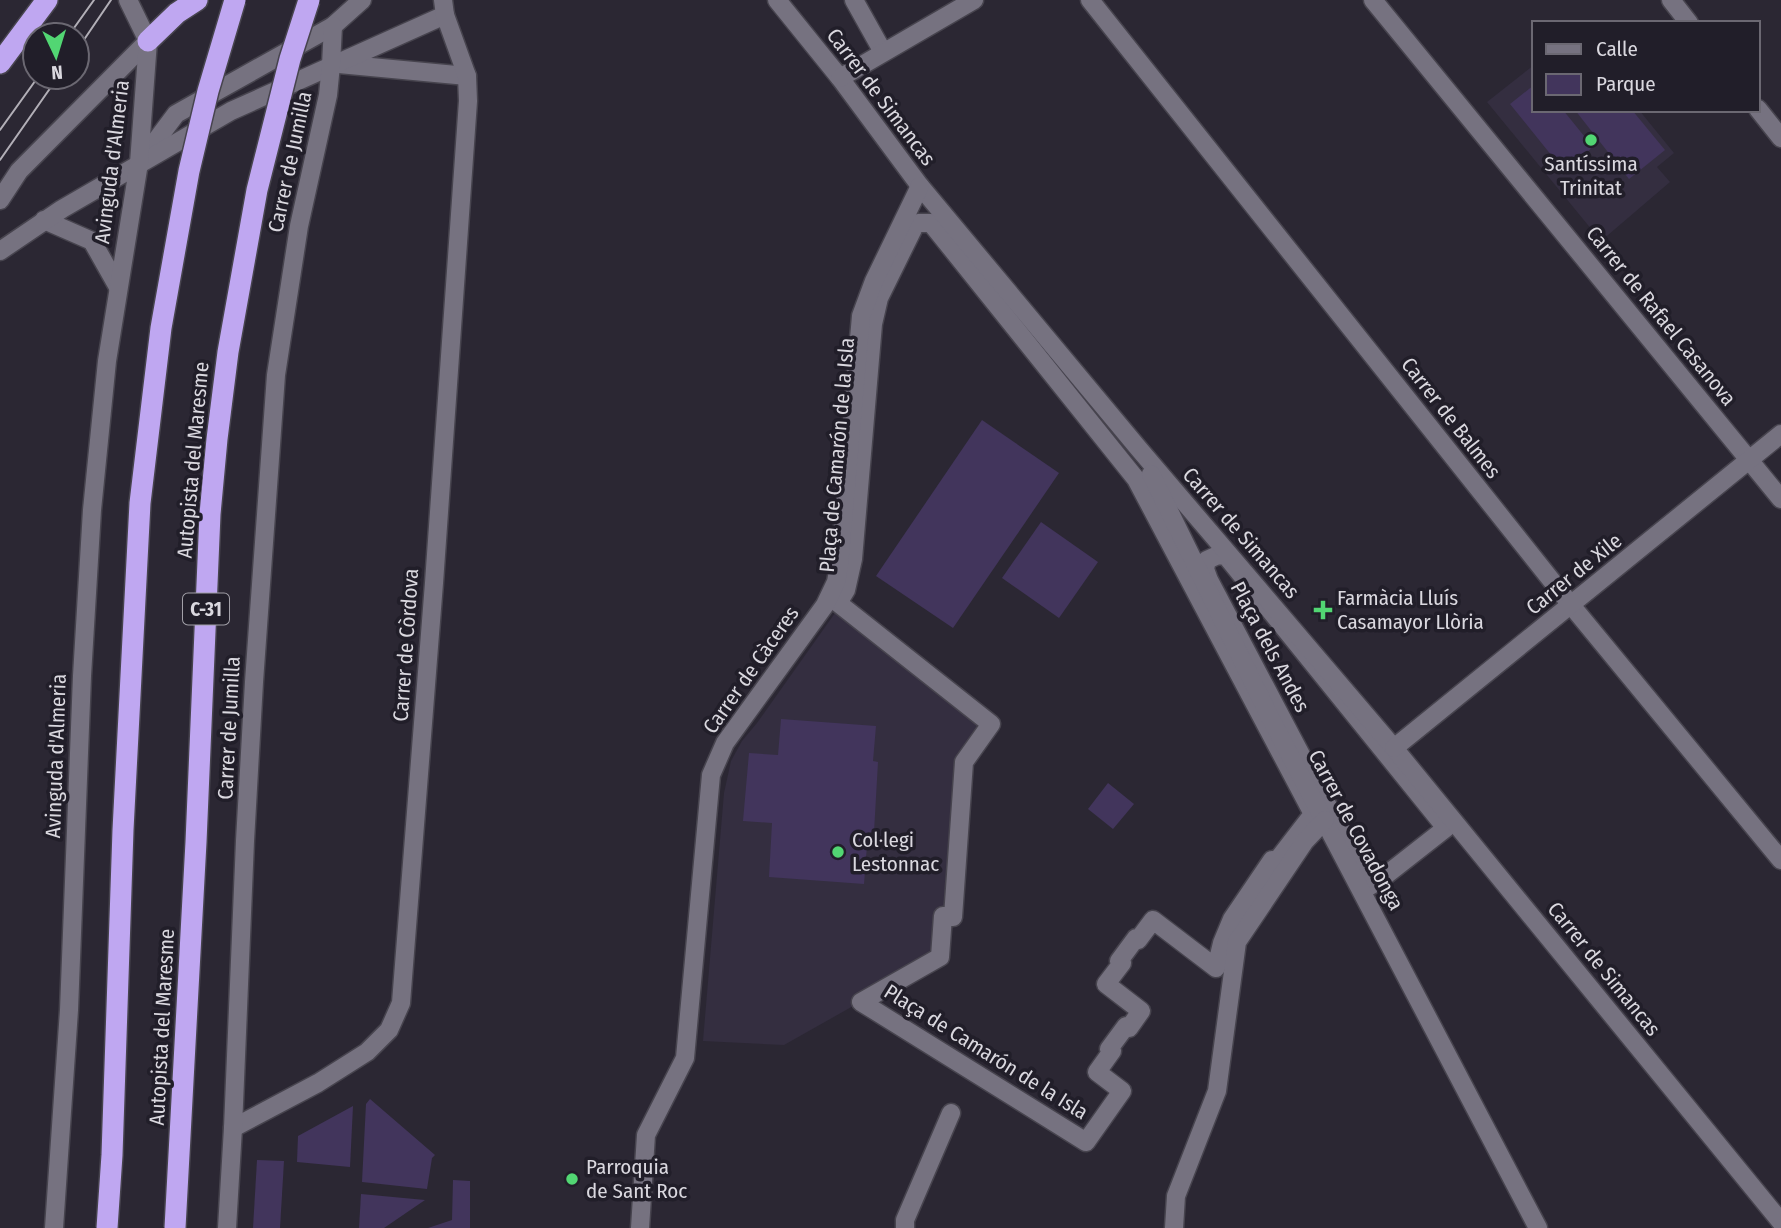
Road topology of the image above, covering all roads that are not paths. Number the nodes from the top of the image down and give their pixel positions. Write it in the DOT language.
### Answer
graph roads {
  1 [pos="47,0"];
  2 [pos="128,0"];
  3 [pos="197,0"];
  4 [pos="236,0"];
  5 [pos="309,0"];
  6 [pos="362,0"];
  7 [pos="777,0"];
  8 [pos="854,0"];
  9 [pos="974,0"];
  10 [pos="1090,0"];
  11 [pos="1373,0"];
  12 [pos="1671,0"];
  13 [pos="447,5"];
  14 [pos="1687,21"];
  15 [pos="333,26"];
  16 [pos="148,41"];
  17 [pos="883,52"];
  18 [pos="0,63"];
  19 [pos="333,64"];
  20 [pos="467,76"];
  21 [pos="840,78"];
  22 [pos="1760,112"];
  23 [pos="1781,138"];
  24 [pos="139,163"];
  25 [pos="919,186"];
  26 [pos="0,200"];
  27 [pos="44,220"];
  28 [pos="931,223"];
  29 [pos="0,251"];
  30 [pos="118,287"];
  31 [pos="1781,434"];
  32 [pos="1139,449"];
  33 [pos="1750,460"];
  34 [pos="1781,499"];
  35 [pos="1571,606"];
  36 [pos="1394,748"];
  37 [pos="1325,820"];
  38 [pos="1446,828"];
  39 [pos="1781,860"];
  40 [pos="951,1114"];
  41 [pos="233,1128"];
  42 [pos="1781,1222"];
  43 [pos="54,1228"];
  44 [pos="107,1228"];
  45 [pos="175,1228"];
  46 [pos="227,1228"];
  47 [pos="639,1228"];
  48 [pos="905,1228"];
  49 [pos="1174,1228"];
  50 [pos="1538,1228"];
  1 -- 18 [label="highway"];
  2 -- 16 [label="street"];
  3 -- 16 [label="highway"];
  4 -- 44 [label="highway, Autopista del Maresme, bridge"];
  5 -- 45 [label="highway, Autopista del Maresme / C-31, bridge"];
  6 -- 15 [label="street"];
  7 -- 21 [label="street, Carrer de Simancas"];
  8 -- 17 [label="street"];
  9 -- 17 [label="street"];
  10 -- 35 [label="street, Carrer de Balmes"];
  11 -- 33 [label="street, Carrer de Rafael Casanova"];
  12 -- 14 [label="street"];
  13 -- 19 [label="street"];
  13 -- 20 [label="street, Carrer de Còrdova"];
  15 -- 19 [label="street, Carrer de Jumilla"];
  15 -- 24 [label="street"];
  16 -- 24 [label="street, Avinguda d'Almeria"];
  16 -- 26 [label="street"];
  17 -- 21 [label="street"];
  19 -- 20 [label="street"];
  19 -- 24 [label="street"];
  19 -- 41 [label="street, Carrer de Jumilla"];
  20 -- 41 [label="street, Carrer de Còrdova"];
  21 -- 25 [label="street, Carrer de Simancas"];
  22 -- 23 [label="street"];
  24 -- 27 [label="street"];
  24 -- 30 [label="street, Avinguda d'Almeria"];
  25 -- 32 [label="street, Carrer de Simancas"];
  25 -- 47 [label="street, Carrer de Càceres"];
  27 -- 29 [label="street"];
  27 -- 30 [label="street, Avinguda d'Almeria"];
  28 -- 28 [label="street, Plaça de Camarón de la Isla"];
  30 -- 43 [label="street, Avinguda d'Almeria"];
  31 -- 33 [label="street, Carrer de Xile"];
  32 -- 36 [label="street, Carrer de Simancas"];
  32 -- 37 [label="street, Carrer de Covadonga"];
  33 -- 34 [label="street, Carrer de Rafael Casanova"];
  33 -- 35 [label="street, Carrer de Xile"];
  35 -- 36 [label="street, Carrer de Xile"];
  35 -- 39 [label="street, Carrer de Balmes"];
  36 -- 42 [label="street, Carrer de Simancas"];
  37 -- 49 [label="street"];
  37 -- 50 [label="street, Carrer de Covadonga"];
  38 -- 38 [label="street, Plaça dels Andes"];
  40 -- 48 [label="street"];
  41 -- 46 [label="street, Carrer de Jumilla"];
}
